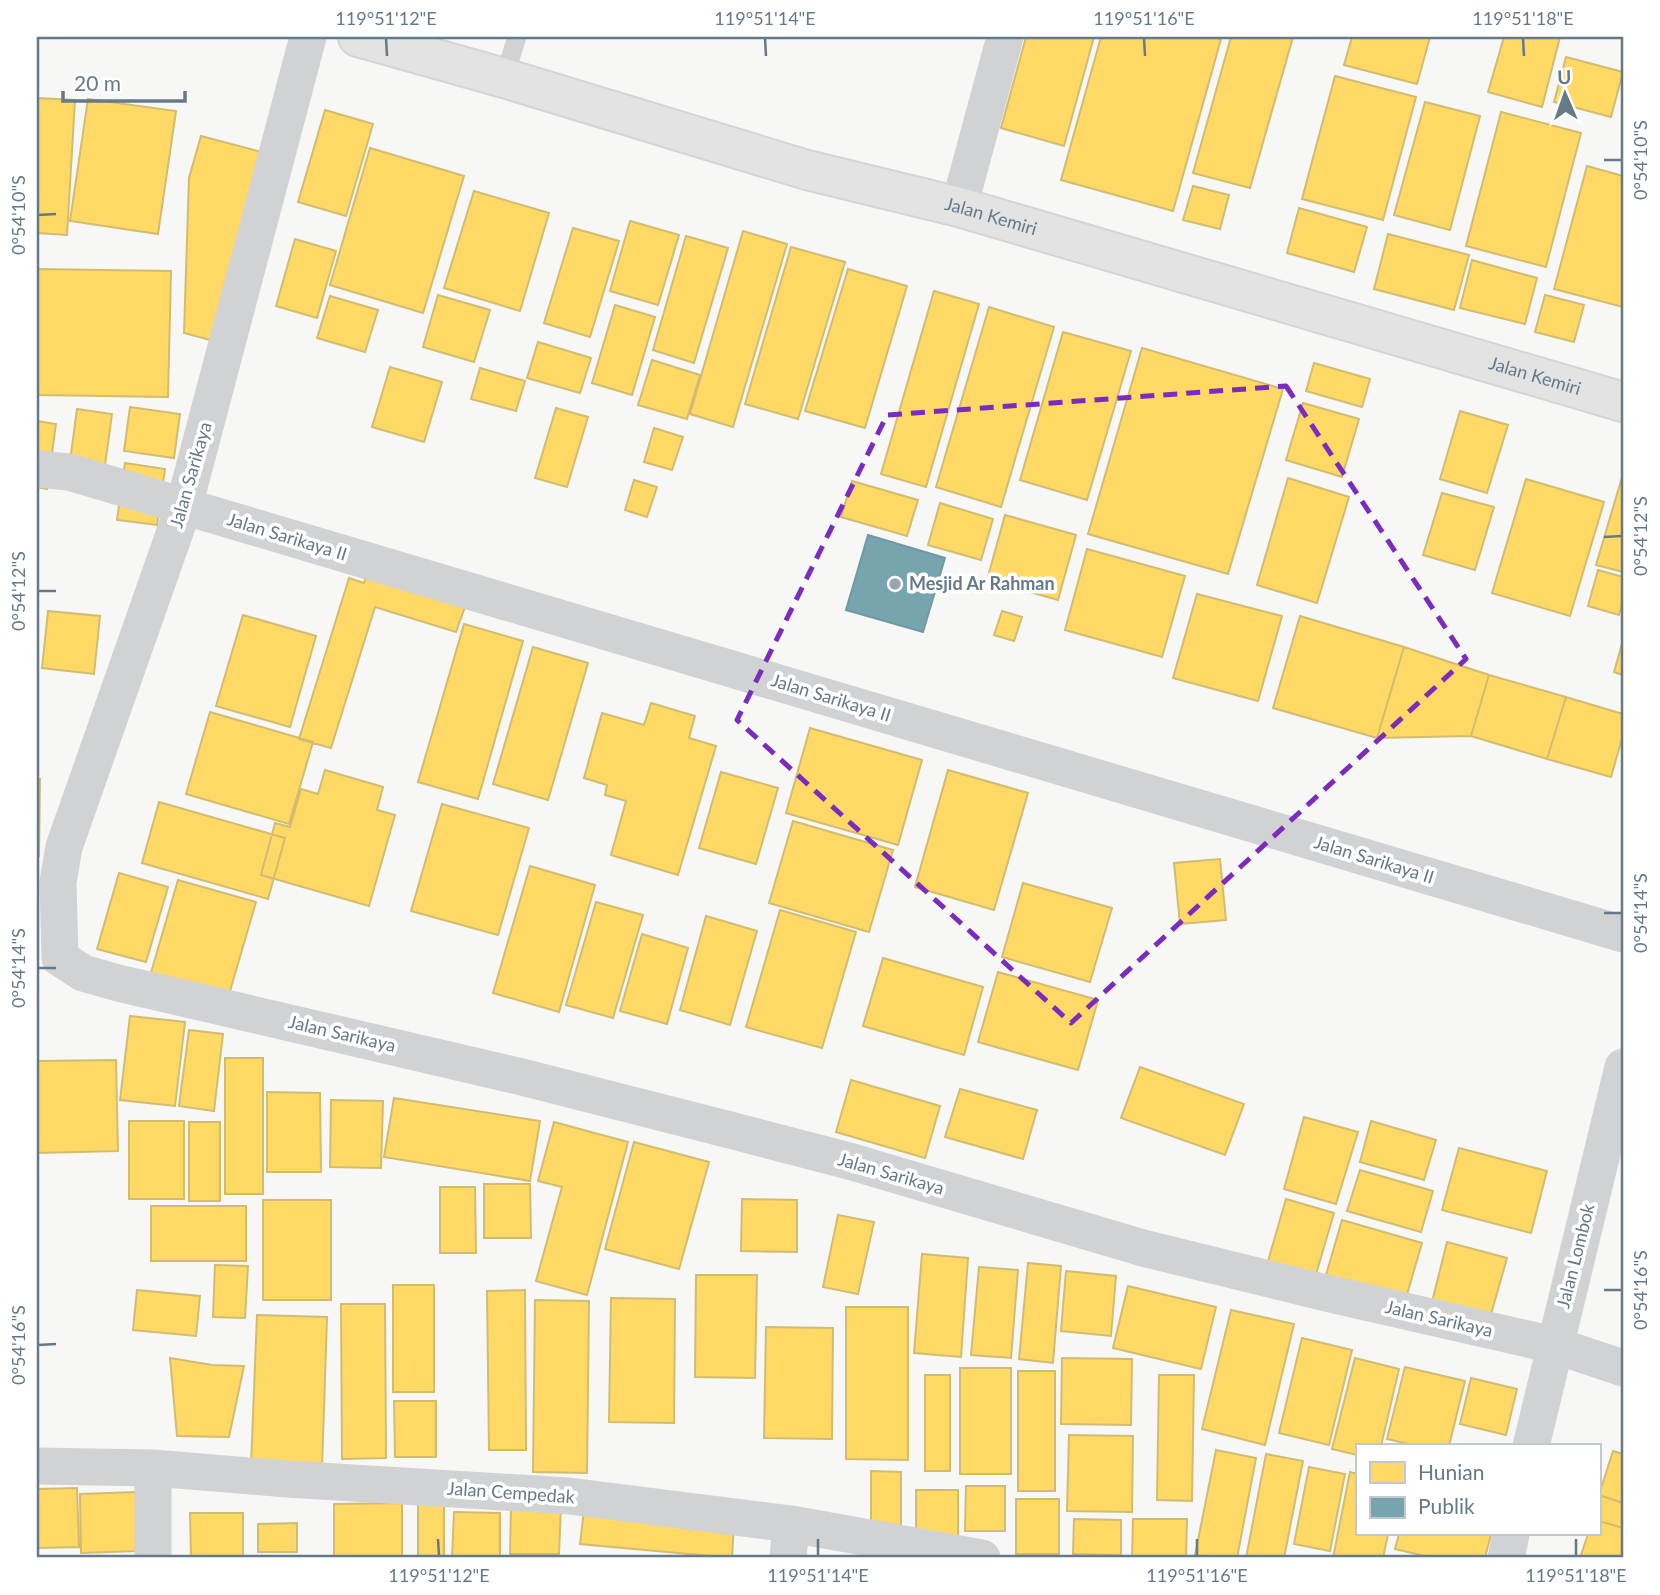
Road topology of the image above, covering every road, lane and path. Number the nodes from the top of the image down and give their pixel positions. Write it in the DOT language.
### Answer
graph roads {
  1 [pos="308,37"];
  2 [pos="358,37"];
  3 [pos="517,37"];
  4 [pos="1005,37"];
  5 [pos="504,78"];
  6 [pos="959,206"];
  7 [pos="1623,402"];
  8 [pos="37,469"];
  9 [pos="184,506"];
  10 [pos="1623,934"];
  11 [pos="48,962"];
  12 [pos="1623,1067"];
  13 [pos="1554,1345"];
  14 [pos="1623,1368"];
  15 [pos="1531,1444"];
  16 [pos="37,1466"];
  17 [pos="153,1468"];
  18 [pos="1511,1536"];
  19 [pos="790,1541"];
  20 [pos="153,1558"];
  21 [pos="982,1558"];
  22 [pos="1506,1558"];
  1 -- 9 [label="street, Jalan Sarikaya"];
  2 -- 5 [label="street, Jalan Kemiri"];
  3 -- 5 [label="lane"];
  4 -- 6 [label="street"];
  5 -- 6 [label="street, Jalan Kemiri"];
  6 -- 7 [label="street, Jalan Kemiri"];
  8 -- 9 [label="street, Jalan Sarikaya II"];
  9 -- 10 [label="street, Jalan Sarikaya II"];
  9 -- 11 [label="street, Jalan Sarikaya"];
  11 -- 13 [label="street, Jalan Sarikaya"];
  12 -- 13 [label="street, Jalan Lombok"];
  13 -- 14 [label="street, Jalan Sarikaya"];
  13 -- 15 [label="street, Jalan Lombok"];
  16 -- 17 [label="street, Jalan Cempedak"];
  17 -- 19 [label="street, Jalan Cempedak"];
  17 -- 20 [label="street"];
  18 -- 22 [label="street"];
  19 -- 21 [label="street, Jalan Cempedak"];
}
